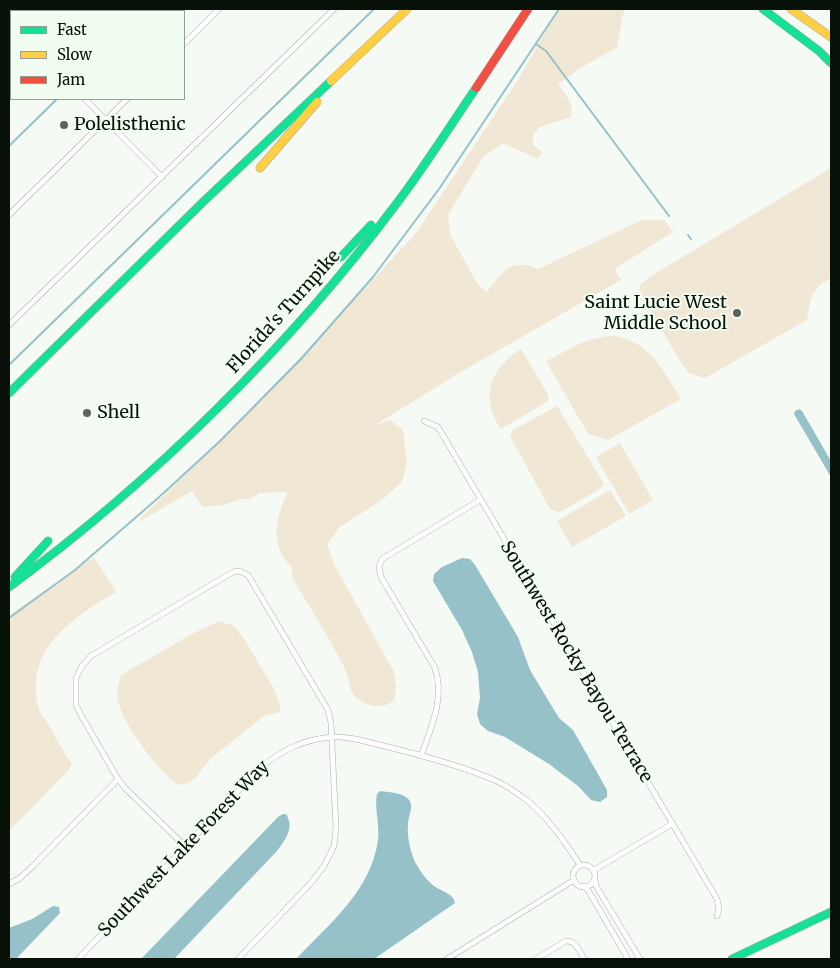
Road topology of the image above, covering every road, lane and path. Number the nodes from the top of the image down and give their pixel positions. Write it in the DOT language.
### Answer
graph roads {
  1 [pos="220,9"];
  2 [pos="334,9"];
  3 [pos="407,9"];
  4 [pos="528,9"];
  5 [pos="763,9"];
  6 [pos="791,9"];
  7 [pos="831,37"];
  8 [pos="185,43"];
  9 [pos="354,60"];
  10 [pos="831,63"];
  11 [pos="86,100"];
  12 [pos="126,100"];
  13 [pos="106,119"];
  14 [pos="260,168"];
  15 [pos="162,177"];
  16 [pos="412,180"];
  17 [pos="9,215"];
  18 [pos="341,256"];
  19 [pos="9,326"];
  20 [pos="9,393"];
  21 [pos="424,421"];
  22 [pos="480,500"];
  23 [pos="48,541"];
  24 [pos="9,582"];
  25 [pos="9,587"];
  26 [pos="332,737"];
  27 [pos="421,756"];
  28 [pos="118,779"];
  29 [pos="672,824"];
  30 [pos="185,846"];
  31 [pos="580,865"];
  32 [pos="594,870"];
  33 [pos="574,880"];
  34 [pos="595,880"];
  35 [pos="9,884"];
  36 [pos="583,886"];
  37 [pos="831,912"];
  38 [pos="716,916"];
  39 [pos="620,926"];
  40 [pos="612,933"];
  41 [pos="78,959"];
  42 [pos="238,959"];
  43 [pos="447,959"];
  44 [pos="536,959"];
  45 [pos="584,959"];
  46 [pos="628,959"];
  47 [pos="640,959"];
  48 [pos="732,959"];
  1 -- 8 [label="street"];
  2 -- 15 [label="street"];
  3 -- 9 [label="main road"];
  4 -- 16 [label="main road, Florida's Turnpike"];
  5 -- 10 [label="main road"];
  6 -- 7 [label="main road"];
  9 -- 14 [label="main road"];
  9 -- 20 [label="main road"];
  11 -- 13 [label="street"];
  12 -- 13 [label="street"];
  13 -- 15 [label="street"];
  13 -- 17 [label="street"];
  15 -- 19 [label="street"];
  16 -- 18 [label="main road"];
  16 -- 25 [label="main road, Florida's Turnpike"];
  21 -- 22 [label="street, Southwest Rocky Bayou Terrace"];
  22 -- 27 [label="street"];
  22 -- 29 [label="street, Southwest Rocky Bayou Terrace"];
  23 -- 24 [label="main road"];
  26 -- 27 [label="street, Southwest Lake Forest Way"];
  26 -- 28 [label="street"];
  26 -- 30 [label="street, Southwest Lake Forest Way"];
  26 -- 42 [label="street"];
  27 -- 31 [label="street, Southwest Lake Forest Way"];
  28 -- 30 [label="street"];
  28 -- 35 [label="street"];
  29 -- 32 [label="street"];
  29 -- 38 [label="street, Southwest Rocky Bayou Terrace"];
  30 -- 41 [label="street, Southwest Lake Forest Way"];
  31 -- 32 [label="street"];
  31 -- 33 [label="street"];
  32 -- 34 [label="street"];
  33 -- 36 [label="street"];
  33 -- 43 [label="street"];
  34 -- 36 [label="street"];
  34 -- 39 [label="street"];
  36 -- 40 [label="street"];
  37 -- 48 [label="main road"];
  39 -- 40 [label="street"];
  39 -- 47 [label="street"];
  40 -- 46 [label="street"];
  44 -- 45 [label="street"];
}
